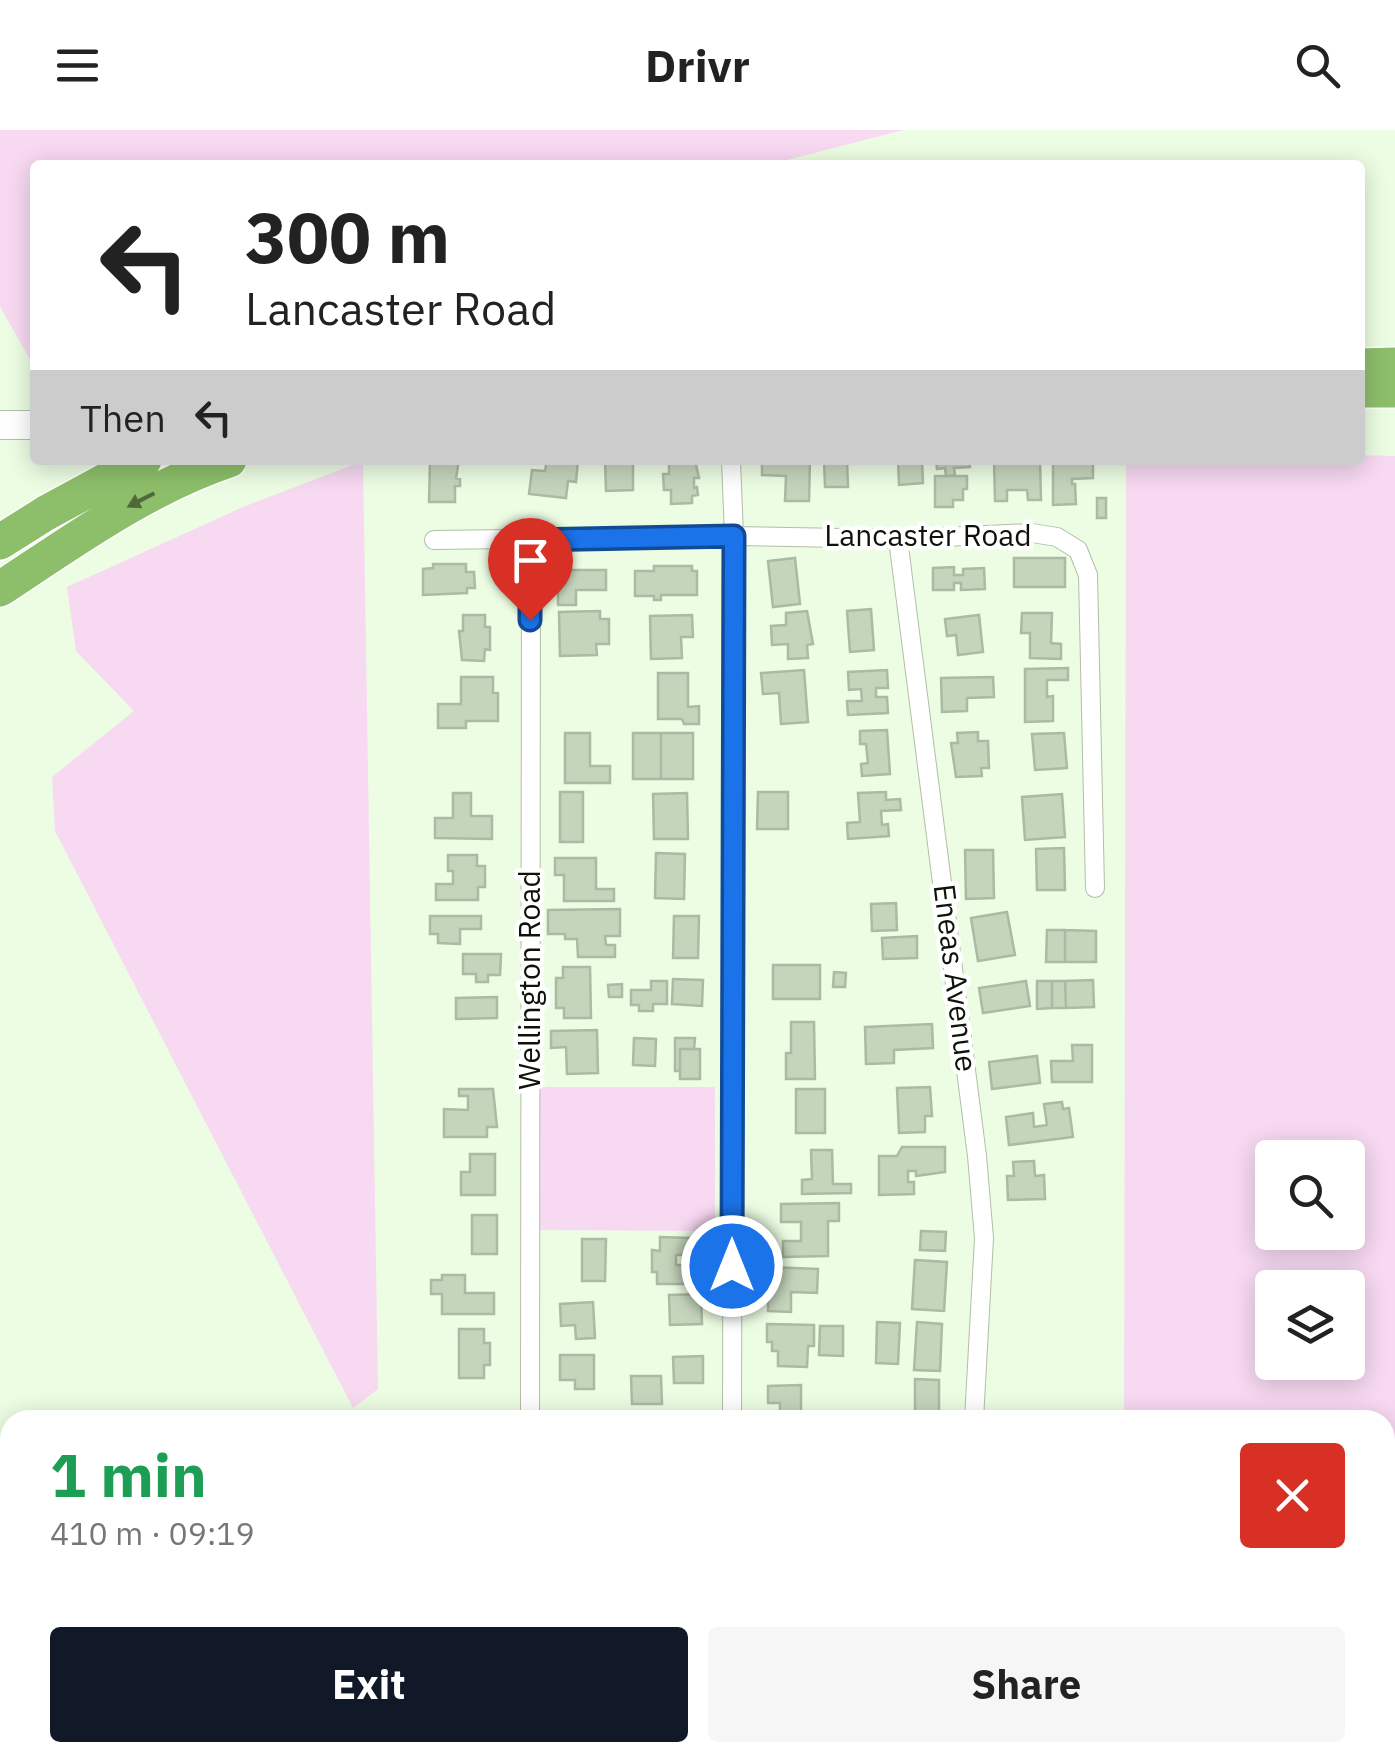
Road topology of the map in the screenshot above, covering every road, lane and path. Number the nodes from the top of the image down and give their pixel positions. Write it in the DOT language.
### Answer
graph roads {
  1 [pos="1395,365"];
  2 [pos="1365,366"];
  3 [pos="1365,390"];
  4 [pos="1395,390"];
  5 [pos="0,425"];
  6 [pos="30,425"];
  7 [pos="134,465"];
  8 [pos="215,465"];
  9 [pos="732,465"];
  10 [pos="734,536"];
  11 [pos="898,538"];
  12 [pos="434,540"];
  13 [pos="530,540"];
  14 [pos="0,542"];
  15 [pos="0,589"];
  16 [pos="1095,888"];
  17 [pos="530,1410"];
  18 [pos="732,1410"];
  19 [pos="975,1410"];
  1 -- 2 [label="highway"];
  3 -- 4 [label="highway"];
  5 -- 6 [label="street"];
  7 -- 14 [label="highway"];
  8 -- 15 [label="highway, one-way"];
  9 -- 10 [label="street"];
  10 -- 11 [label="street, Lancaster Road"];
  10 -- 13 [label="street, Lancaster Road"];
  10 -- 18 [label="street"];
  11 -- 16 [label="street, Lancaster Road"];
  11 -- 19 [label="street, Eneas Avenue"];
  12 -- 13 [label="street, Lancaster Road"];
  13 -- 17 [label="street, Wellington Road"];
}
